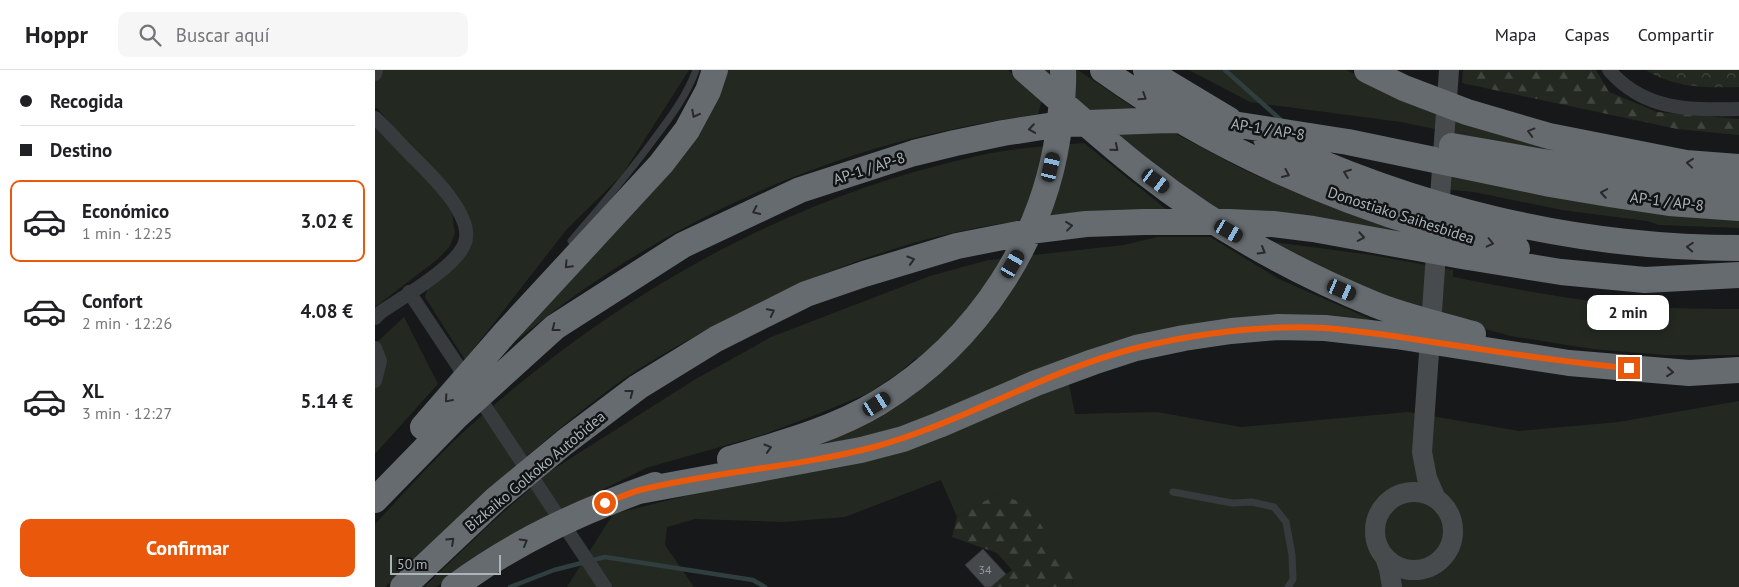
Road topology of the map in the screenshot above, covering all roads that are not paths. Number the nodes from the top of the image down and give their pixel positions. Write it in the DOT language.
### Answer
graph roads {
  1 [pos="376,70"];
  2 [pos="696,70"];
  3 [pos="715,70"];
  4 [pos="1025,70"];
  5 [pos="1063,70"];
  6 [pos="1103,70"];
  7 [pos="1146,70"];
  8 [pos="1367,70"];
  9 [pos="1609,70"];
  10 [pos="375,74"];
  11 [pos="1448,74"];
  12 [pos="1739,109"];
  13 [pos="375,118"];
  14 [pos="1415,148"];
  15 [pos="1739,167"];
  16 [pos="1739,184"];
  17 [pos="1739,208"];
  18 [pos="571,241"];
  19 [pos="1739,248"];
  20 [pos="1733,275"];
  21 [pos="409,292"];
  22 [pos="375,318"];
  23 [pos="375,348"];
  24 [pos="1569,363"];
  25 [pos="1739,370"];
  26 [pos="375,381"];
  27 [pos="1422,452"];
  28 [pos="639,491"];
  29 [pos="1173,492"];
  30 [pos="379,495"];
  31 [pos="1391,499"];
  32 [pos="1436,499"];
  33 [pos="1385,557"];
  34 [pos="1427,568"];
  35 [pos="403,587"];
  36 [pos="453,587"];
  37 [pos="605,587"];
  38 [pos="1288,587"];
  39 [pos="1392,587"];
  40 [pos="1406,587"];
  1 -- 10 [label="street"];
  2 -- 18 [label="lane"];
  3 -- 30 [label="highway, one-way"];
  4 -- 24 [label="highway, one-way"];
  28 -- 5 [label="highway, one-way"];
  6 -- 20 [label="highway, Donostiako Saihesbidea, one-way"];
  19 -- 7 [label="highway, Donostiako Saihesbidea, one-way"];
  15 -- 8 [label="highway, one-way"];
  9 -- 12 [label="street"];
  11 -- 27 [label="street"];
  13 -- 21 [label="street"];
  14 -- 16 [label="highway"];
  17 -- 14 [label="highway, AP-1 / AP-8, one-way"];
  14 -- 30 [label="highway, AP-1 / AP-8, one-way"];
  35 -- 20 [label="highway, Bizkaiko Golkoko Autobidea, one-way"];
  21 -- 22 [label="street"];
  21 -- 37 [label="street"];
  23 -- 26 [label="street"];
  24 -- 25 [label="highway, one-way"];
  24 -- 28 [label="highway"];
  27 -- 31 [label="street"];
  27 -- 32 [label="street"];
  36 -- 28 [label="highway, one-way"];
  29 -- 38 [label="lane"];
  31 -- 32 [label="street"];
  31 -- 33 [label="street"];
  32 -- 34 [label="street"];
  33 -- 34 [label="street"];
  33 -- 39 [label="street"];
  34 -- 40 [label="street"];
}
